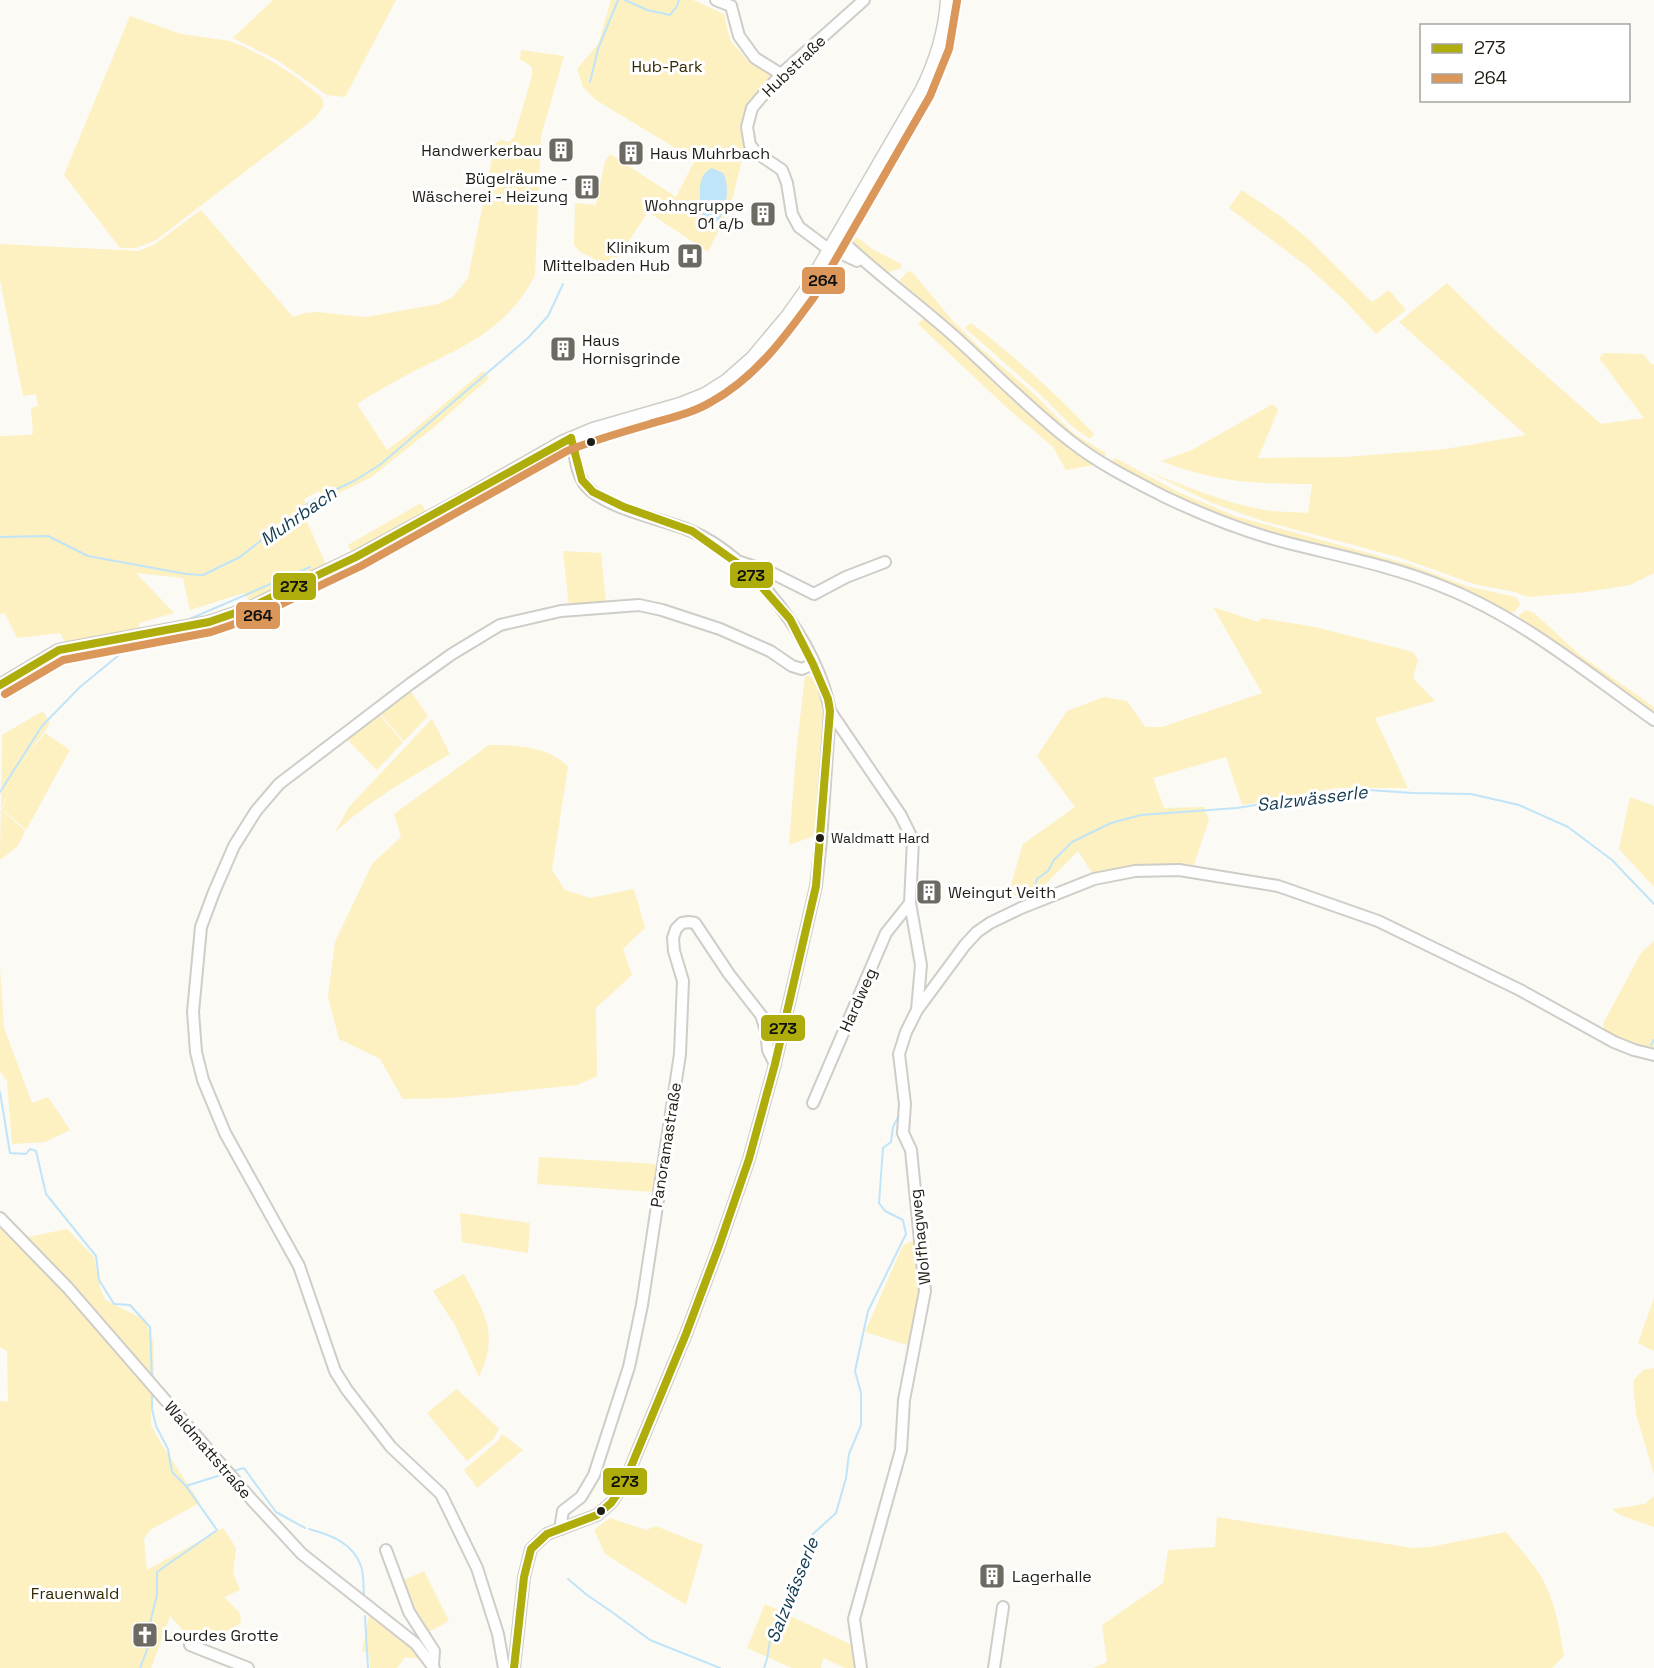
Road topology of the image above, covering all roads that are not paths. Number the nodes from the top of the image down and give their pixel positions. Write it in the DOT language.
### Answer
graph roads {
  1 [pos="716,0"];
  2 [pos="864,0"];
  3 [pos="947,0"];
  4 [pos="734,3"];
  5 [pos="781,74"];
  6 [pos="837,236"];
  7 [pos="830,248"];
  8 [pos="867,265"];
  9 [pos="571,438"];
  10 [pos="737,561"];
  11 [pos="885,562"];
  12 [pos="762,569"];
  13 [pos="755,579"];
  14 [pos="813,664"];
  15 [pos="0,685"];
  16 [pos="830,711"];
  17 [pos="1654,720"];
  18 [pos="910,903"];
  19 [pos="917,1010"];
  20 [pos="1654,1055"];
  21 [pos="775,1064"];
  22 [pos="813,1103"];
  23 [pos="0,1218"];
  24 [pos="560,1528"];
  25 [pos="386,1551"];
  26 [pos="1004,1607"];
  27 [pos="190,1645"];
  28 [pos="433,1666"];
  29 [pos="248,1668"];
  30 [pos="504,1668"];
  31 [pos="514,1668"];
  32 [pos="861,1668"];
  33 [pos="994,1668"];
  1 -- 4 [label="street"];
  2 -- 5 [label="street, Hubstraße"];
  3 -- 6 [label="main road"];
  4 -- 5 [label="street"];
  5 -- 7 [label="street, Hubstraße"];
  6 -- 7 [label="main road"];
  6 -- 8 [label="street, Hubstraße"];
  7 -- 8 [label="street, Hubstraße"];
  7 -- 9 [label="main road"];
  8 -- 17 [label="street, Hubstraße"];
  9 -- 10 [label="street"];
  9 -- 15 [label="main road"];
  10 -- 12 [label="street"];
  10 -- 13 [label="street"];
  11 -- 12 [label="street"];
  12 -- 13 [label="street"];
  13 -- 14 [label="street"];
  14 -- 16 [label="street"];
  14 -- 30 [label="street"];
  16 -- 18 [label="street, Wolfhagweg"];
  16 -- 21 [label="street"];
  18 -- 19 [label="street, Wolfhagweg"];
  18 -- 22 [label="street, Hardweg"];
  19 -- 20 [label="street"];
  19 -- 32 [label="street, Wolfhagweg"];
  21 -- 24 [label="street"];
  21 -- 24 [label="street, Panoramastraße"];
  23 -- 28 [label="street, Waldmattstraße"];
  24 -- 31 [label="street"];
  25 -- 28 [label="street, Waldmattstraße"];
  26 -- 33 [label="street"];
  27 -- 29 [label="street"];
}
